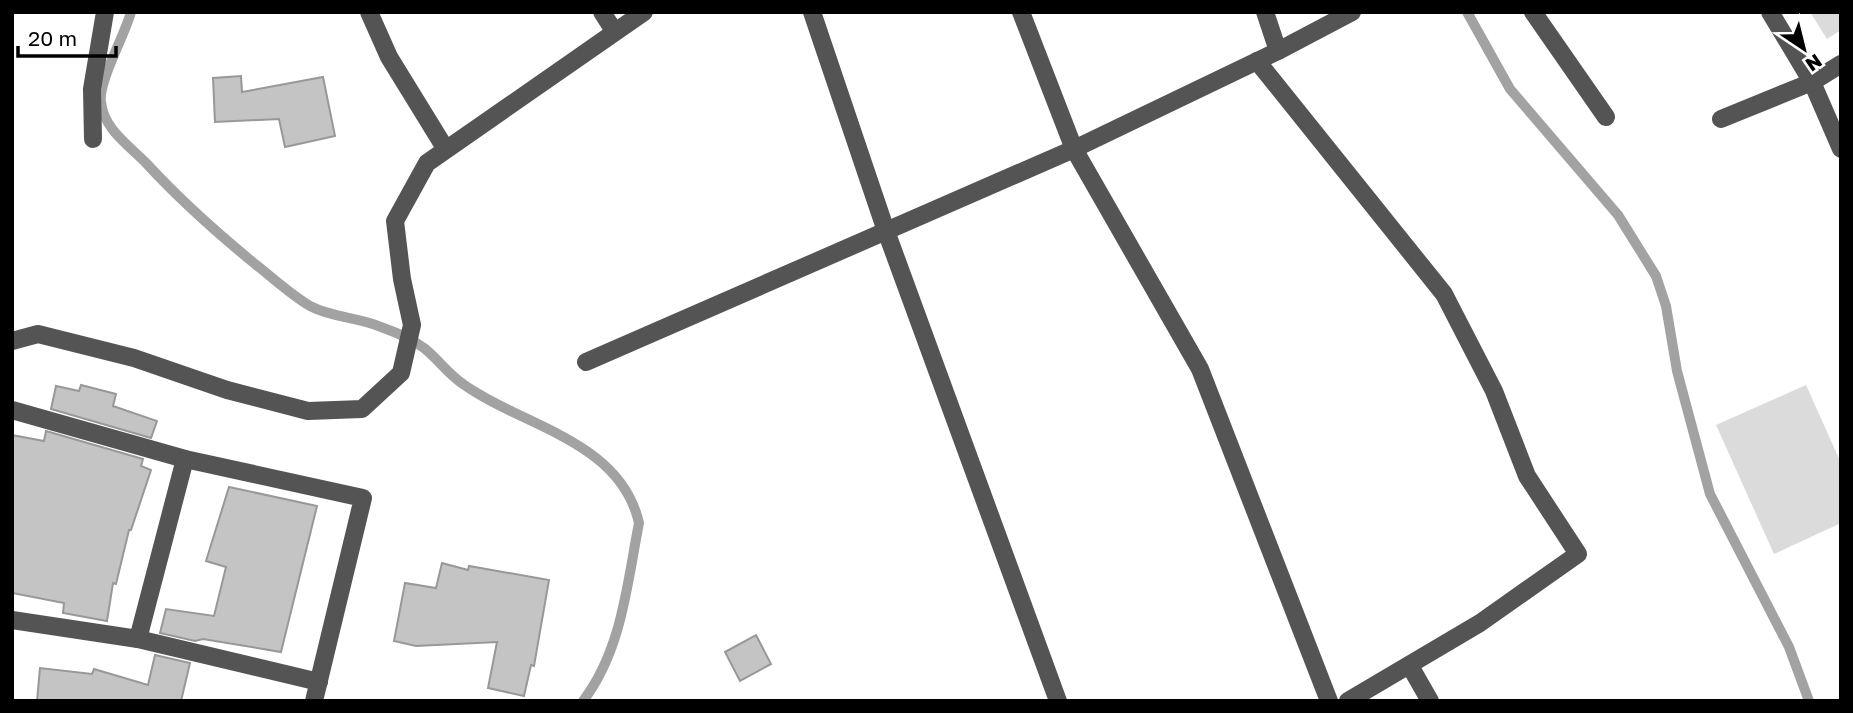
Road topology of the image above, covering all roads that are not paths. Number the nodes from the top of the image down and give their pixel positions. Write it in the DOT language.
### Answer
graph roads {
  1 [pos="105,12"];
  2 [pos="369,12"];
  3 [pos="603,12"];
  4 [pos="644,12"];
  5 [pos="812,12"];
  6 [pos="1021,12"];
  7 [pos="1265,12"];
  8 [pos="1352,12"];
  9 [pos="1533,12"];
  10 [pos="1770,12"];
  11 [pos="614,31"];
  12 [pos="1278,51"];
  13 [pos="1258,61"];
  14 [pos="1841,64"];
  15 [pos="1812,82"];
  16 [pos="1606,117"];
  17 [pos="1721,119"];
  18 [pos="93,139"];
  19 [pos="445,148"];
  20 [pos="1074,149"];
  21 [pos="1841,149"];
  22 [pos="886,231"];
  23 [pos="12,341"];
  24 [pos="586,362"];
  25 [pos="12,410"];
  26 [pos="185,459"];
  27 [pos="12,620"];
  28 [pos="138,639"];
  29 [pos="1410,666"];
  30 [pos="319,682"];
  31 [pos="313,701"];
  32 [pos="1058,701"];
  33 [pos="1329,701"];
  34 [pos="1348,701"];
  35 [pos="1430,701"];
  1 -- 18 [label="street"];
  2 -- 19 [label="street"];
  3 -- 11 [label="street"];
  4 -- 11 [label="street"];
  5 -- 22 [label="street"];
  6 -- 20 [label="street"];
  7 -- 12 [label="street"];
  8 -- 12 [label="street"];
  9 -- 16 [label="street"];
  10 -- 15 [label="street"];
  11 -- 19 [label="street"];
  12 -- 13 [label="street"];
  13 -- 20 [label="street"];
  13 -- 29 [label="street"];
  14 -- 15 [label="street"];
  15 -- 17 [label="street"];
  15 -- 21 [label="street"];
  19 -- 23 [label="street"];
  20 -- 22 [label="street"];
  20 -- 33 [label="street"];
  22 -- 24 [label="street"];
  22 -- 32 [label="street"];
  25 -- 26 [label="street"];
  26 -- 28 [label="street"];
  26 -- 30 [label="street"];
  27 -- 28 [label="street"];
  28 -- 30 [label="street"];
  29 -- 34 [label="street"];
  29 -- 35 [label="street"];
  30 -- 31 [label="street"];
}
